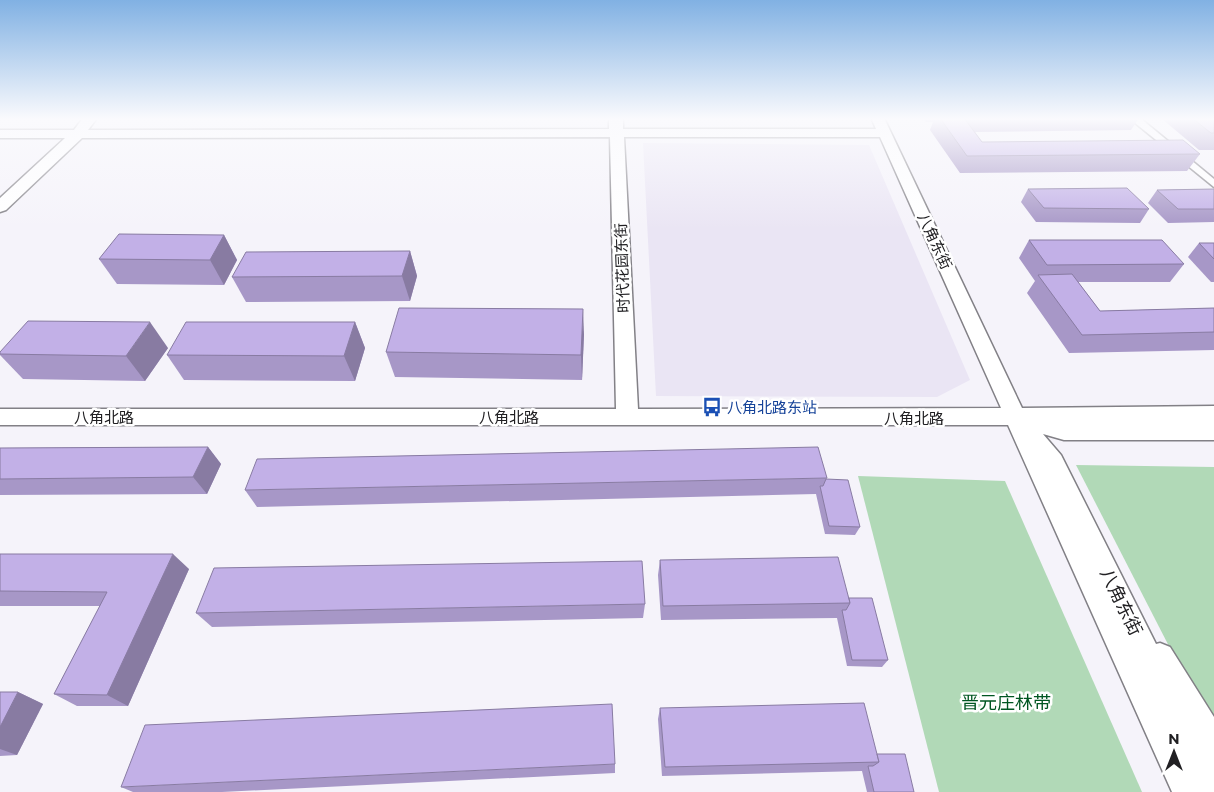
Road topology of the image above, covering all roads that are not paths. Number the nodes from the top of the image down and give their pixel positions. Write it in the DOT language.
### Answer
graph roads {
  1 [pos="44,155"];
  2 [pos="49,155"];
  3 [pos="617,155"];
  4 [pos="895,155"];
  5 [pos="1179,155"];
  6 [pos="1214,184"];
  7 [pos="0,194"];
  8 [pos="0,207"];
  9 [pos="1214,414"];
  10 [pos="0,417"];
  11 [pos="627,417"];
  12 [pos="1018,418"];
  13 [pos="1214,431"];
  14 [pos="1107,574"];
  15 [pos="1214,746"];
  16 [pos="1188,792"];
  17 [pos="1213,792"];
  1 -- 7 [label="street"];
  2 -- 8 [label="street"];
  3 -- 11 [label="street, 时代花园东街"];
  4 -- 12 [label="street, 八角东街"];
  5 -- 6 [label="street"];
  9 -- 12 [label="street, 八角北路"];
  10 -- 11 [label="street, 八角北路"];
  11 -- 12 [label="street, 八角北路"];
  12 -- 13 [label="street, 八角北路"];
  12 -- 14 [label="street, 八角东街"];
  12 -- 16 [label="street, 八角东街"];
  14 -- 15 [label="street"];
  14 -- 17 [label="street, 八角东街"];
}
